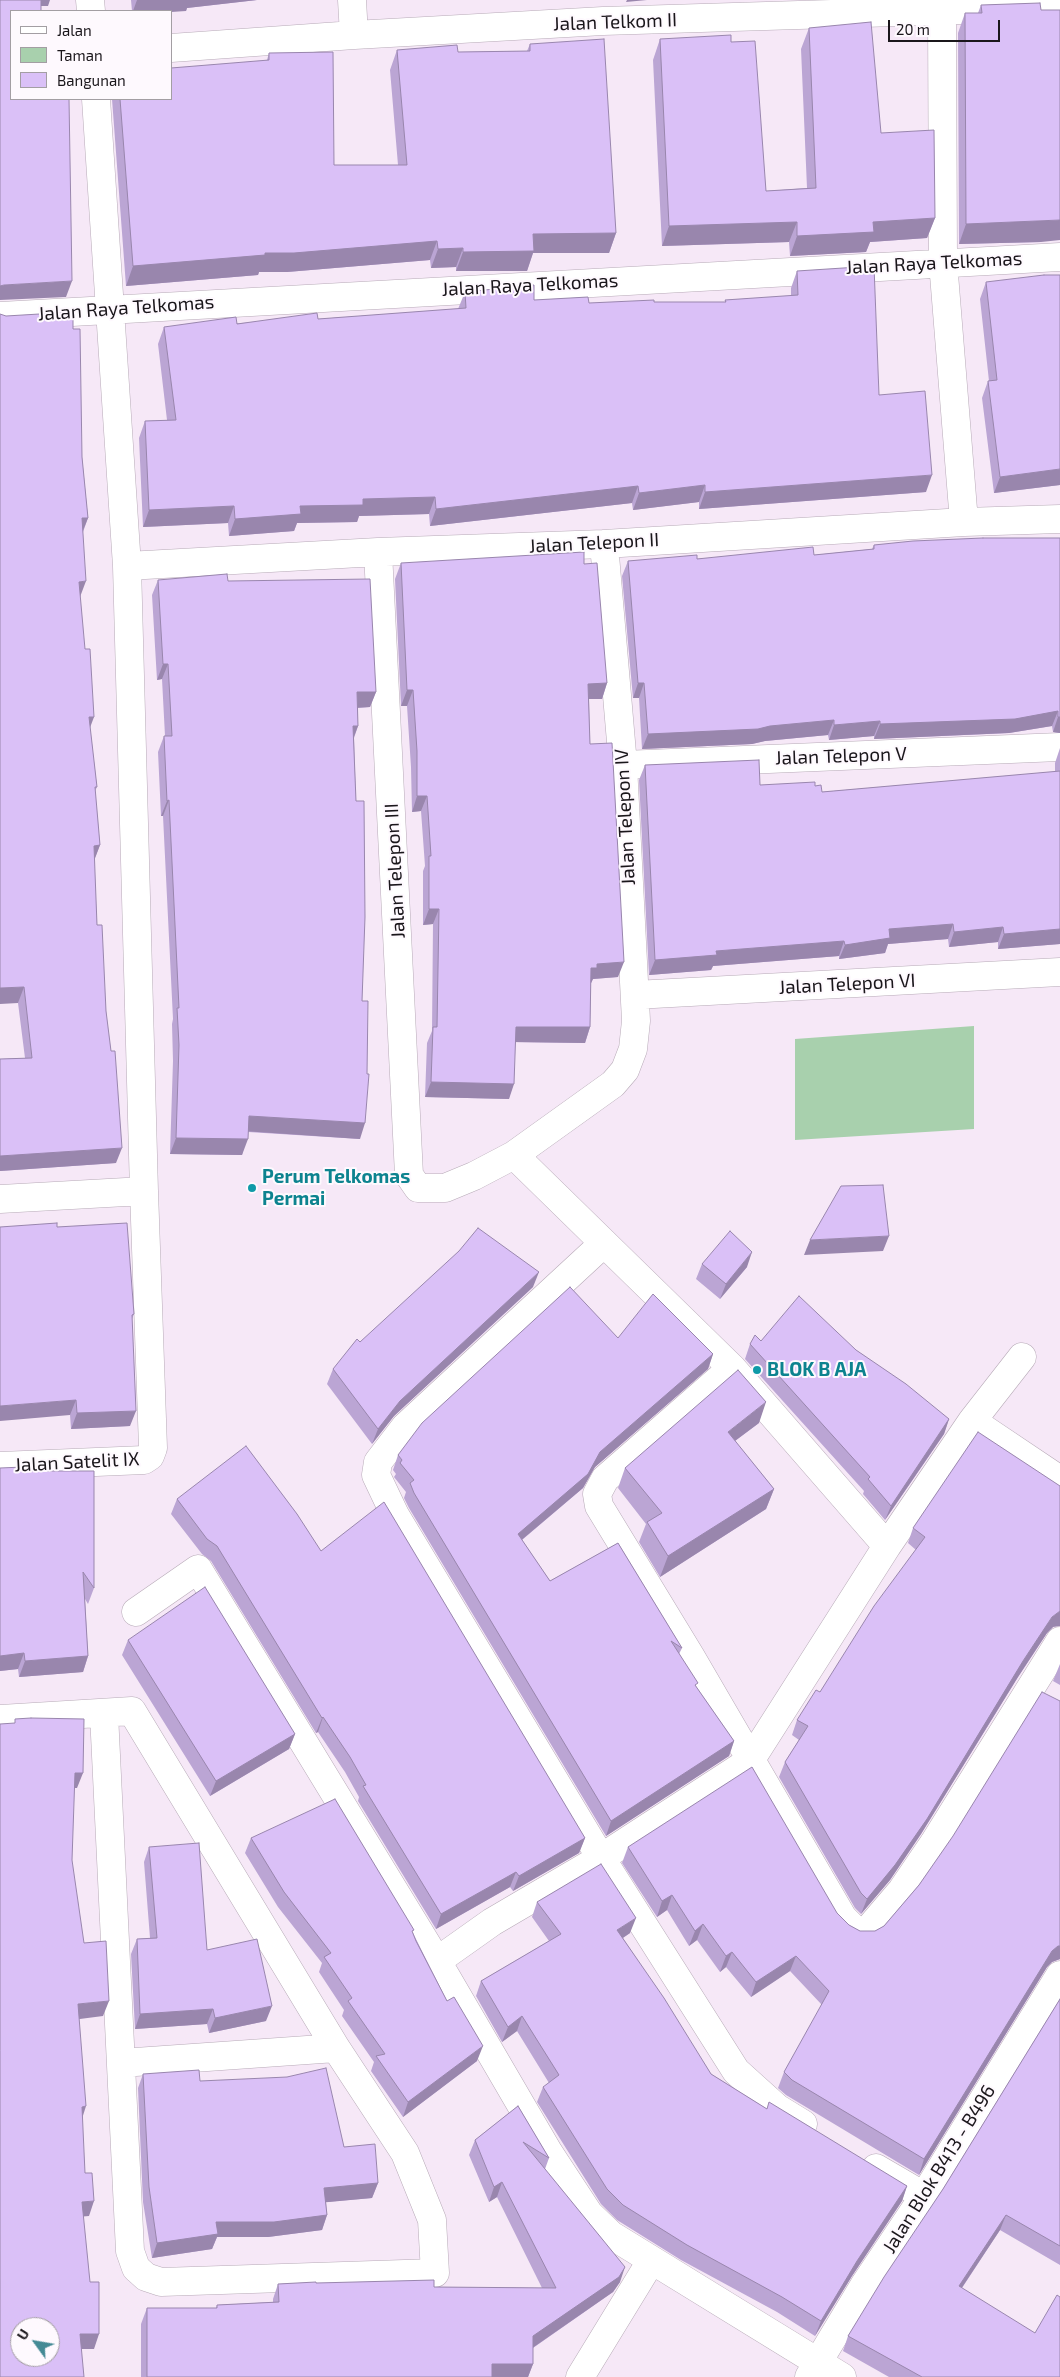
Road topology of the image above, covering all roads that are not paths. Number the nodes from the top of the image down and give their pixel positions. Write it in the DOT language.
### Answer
graph roads {
  1 [pos="352,0"];
  2 [pos="1060,7"];
  3 [pos="603,11"];
  4 [pos="942,12"];
  5 [pos="354,35"];
  6 [pos="172,48"];
  7 [pos="96,100"];
  8 [pos="1060,257"];
  9 [pos="943,262"];
  10 [pos="110,308"];
  11 [pos="0,316"];
  12 [pos="1060,519"];
  13 [pos="964,522"];
  14 [pos="604,544"];
  15 [pos="378,552"];
  16 [pos="127,566"];
  17 [pos="1060,747"];
  18 [pos="623,765"];
  19 [pos="1060,972"];
  20 [pos="634,995"];
  21 [pos="514,1155"];
  22 [pos="418,1188"];
  23 [pos="144,1191"];
  24 [pos="0,1199"];
  25 [pos="604,1242"];
  26 [pos="1022,1357"];
  27 [pos="732,1368"];
  28 [pos="972,1421"];
  29 [pos="0,1466"];
  30 [pos="1060,1480"];
  31 [pos="888,1546"];
  32 [pos="136,1612"];
  33 [pos="1060,1641"];
  34 [pos="104,1714"];
  35 [pos="0,1719"];
  36 [pos="750,1762"];
  37 [pos="601,1858"];
  38 [pos="438,1960"];
  39 [pos="1060,1975"];
  40 [pos="336,2048"];
  41 [pos="122,2063"];
  42 [pos="826,2138"];
  43 [pos="858,2157"];
  44 [pos="924,2196"];
  45 [pos="652,2261"];
  46 [pos="813,2370"];
  47 [pos="580,2377"];
  48 [pos="842,2377"];
  1 -- 5 [label="street"];
  2 -- 4 [label="street, Jalan Telkom II"];
  3 -- 4 [label="street, Jalan Telkom II"];
  3 -- 5 [label="street, Jalan Telkom II"];
  4 -- 9 [label="street"];
  5 -- 6 [label="street, Jalan Telkom II"];
  7 -- 10 [label="street"];
  8 -- 9 [label="street, Jalan Raya Telkomas"];
  9 -- 10 [label="street, Jalan Raya Telkomas"];
  9 -- 13 [label="street"];
  10 -- 11 [label="street, Jalan Raya Telkomas"];
  10 -- 16 [label="street"];
  12 -- 13 [label="street, Jalan Telepon II"];
  13 -- 14 [label="street, Jalan Telepon II"];
  14 -- 15 [label="street, Jalan Telepon II"];
  14 -- 18 [label="street, Jalan Telepon IV"];
  15 -- 16 [label="street, Jalan Telepon II"];
  15 -- 22 [label="street, Jalan Telepon III"];
  16 -- 23 [label="street"];
  17 -- 18 [label="street, Jalan Telepon V"];
  18 -- 20 [label="street, Jalan Telepon IV"];
  19 -- 20 [label="street, Jalan Telepon VI"];
  20 -- 21 [label="street, Jalan Telepon IV"];
  21 -- 22 [label="street, Jalan Telepon IV"];
  21 -- 25 [label="street"];
  23 -- 24 [label="street"];
  23 -- 29 [label="street, Jalan Satelit IX"];
  25 -- 27 [label="street"];
  25 -- 37 [label="street"];
  26 -- 28 [label="street"];
  27 -- 31 [label="street"];
  27 -- 36 [label="street"];
  28 -- 30 [label="street"];
  28 -- 31 [label="street"];
  31 -- 36 [label="street"];
  32 -- 38 [label="street"];
  33 -- 36 [label="street"];
  34 -- 35 [label="street"];
  34 -- 40 [label="street"];
  34 -- 41 [label="street"];
  36 -- 37 [label="street"];
  37 -- 38 [label="street"];
  37 -- 42 [label="street"];
  38 -- 45 [label="street"];
  39 -- 44 [label="street, Jalan Blok B413 - B496"];
  40 -- 41 [label="street"];
  40 -- 41 [label="street"];
  43 -- 44 [label="street"];
  44 -- 46 [label="street, Jalan Blok B413 - B496"];
  45 -- 46 [label="street"];
  45 -- 47 [label="street"];
  46 -- 48 [label="street"];
}
